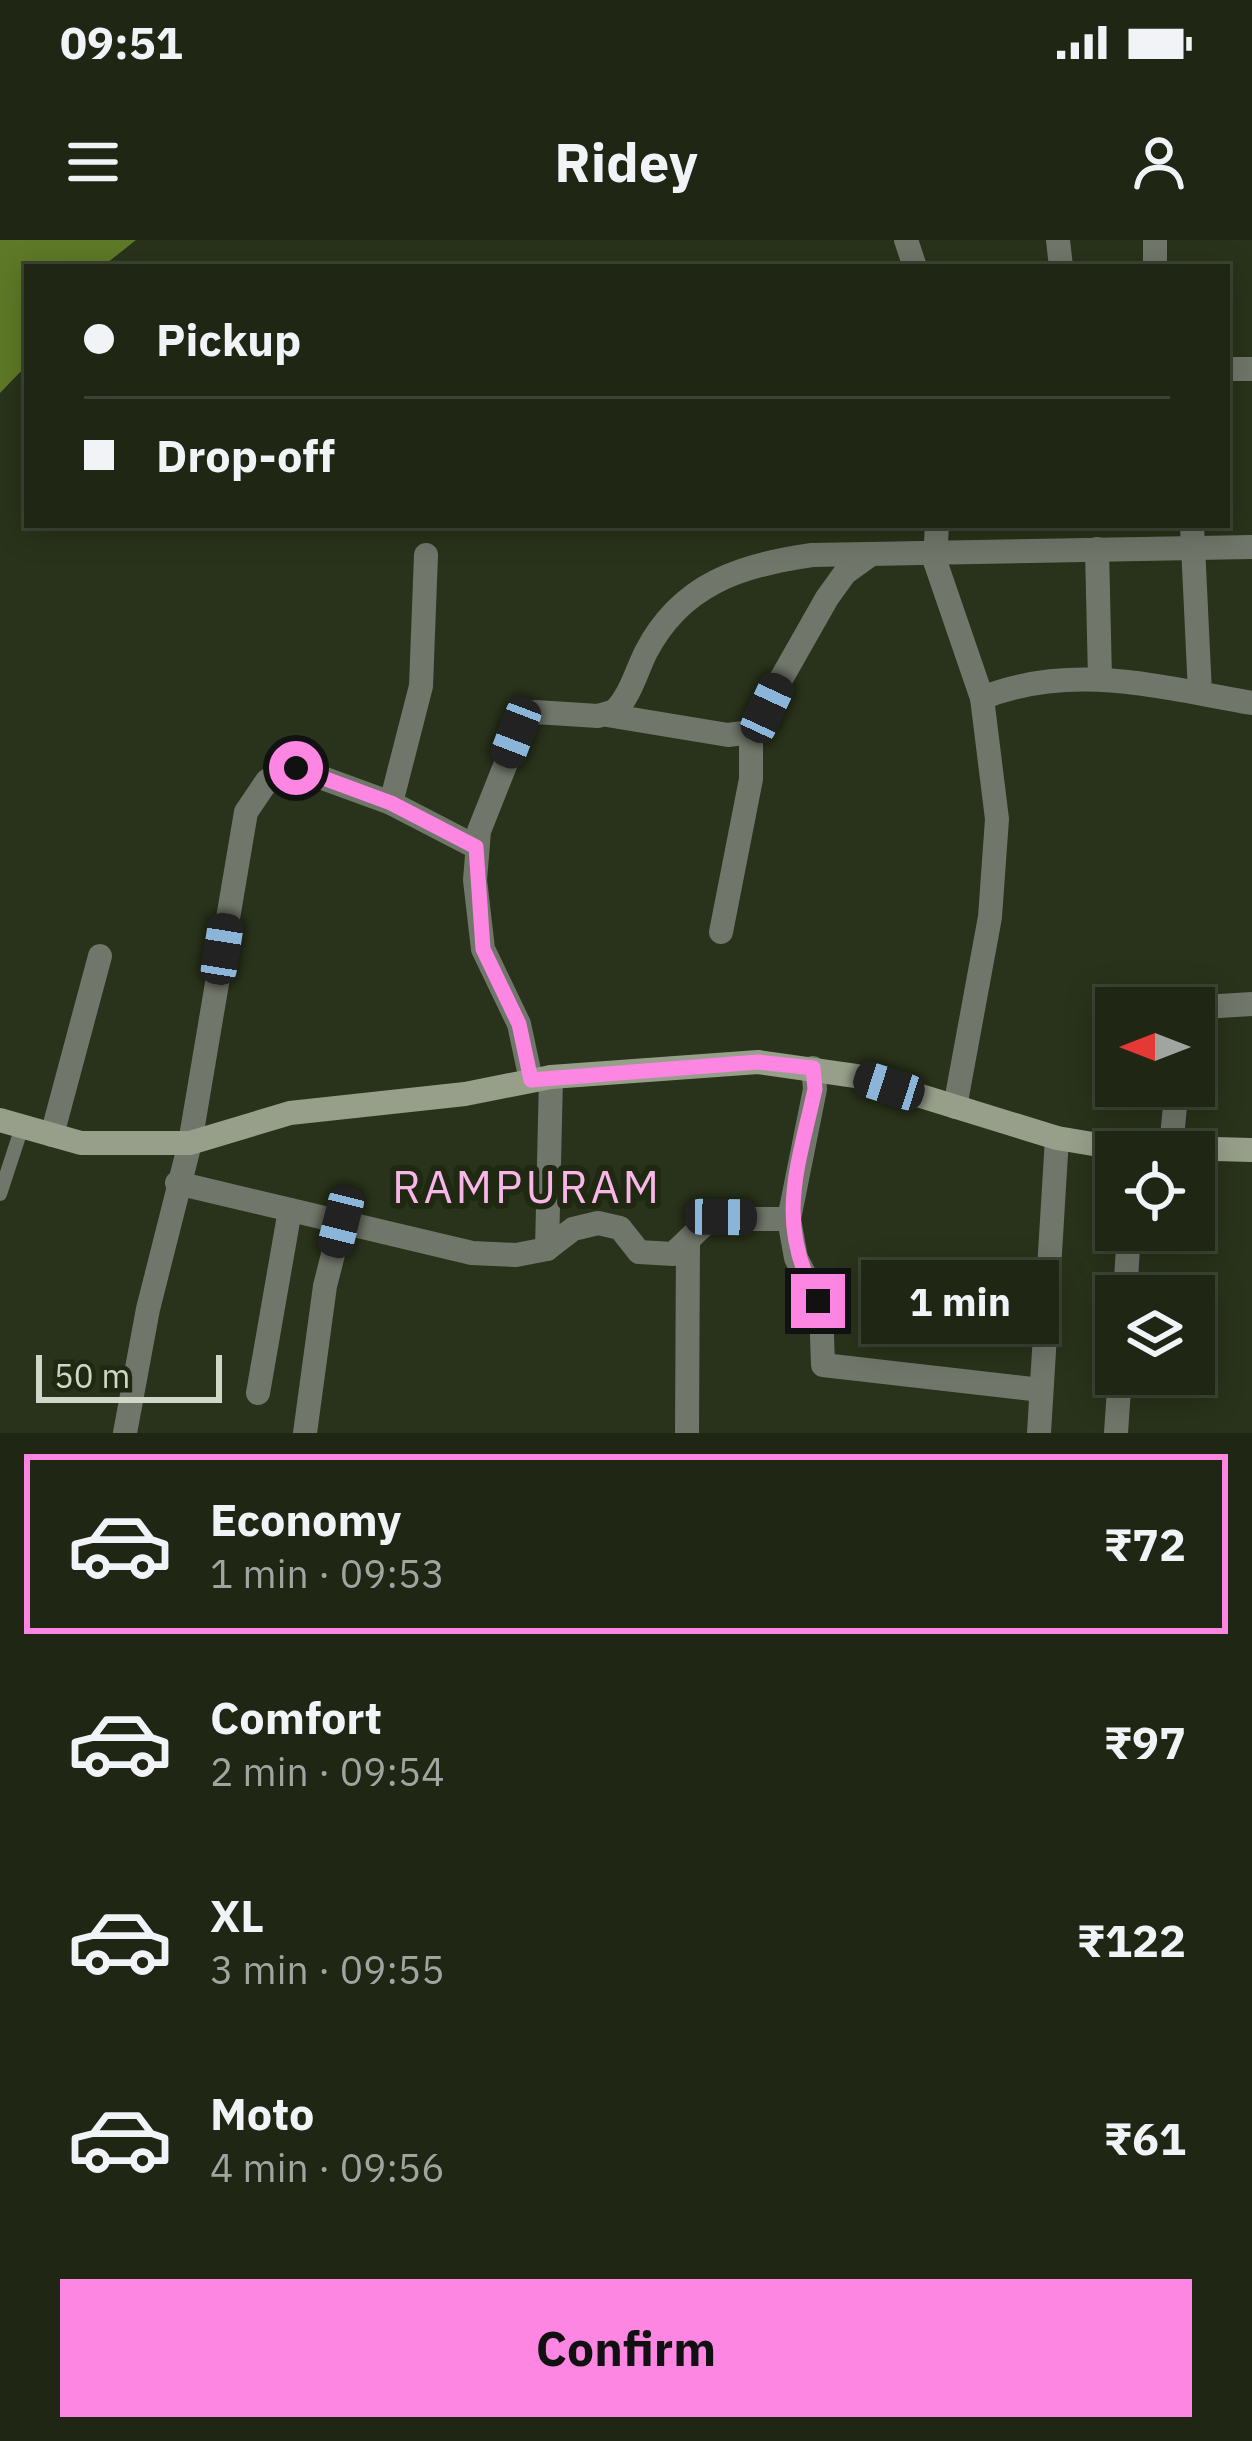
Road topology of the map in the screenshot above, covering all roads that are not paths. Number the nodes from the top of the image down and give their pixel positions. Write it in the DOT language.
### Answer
graph roads {
  1 [pos="937,528"];
  2 [pos="1193,537"];
  3 [pos="1085,541"];
  4 [pos="1252,548"];
  5 [pos="934,553"];
  6 [pos="426,555"];
  7 [pos="870,555"];
  8 [pos="1100,679"];
  9 [pos="1200,693"];
  10 [pos="982,698"];
  11 [pos="1252,703"];
  12 [pos="608,715"];
  13 [pos="751,732"];
  14 [pos="391,803"];
  15 [pos="476,847"];
  16 [pos="721,932"];
  17 [pos="100,956"];
  18 [pos="1252,1004"];
  19 [pos="1215,1006"];
  20 [pos="813,1068"];
  21 [pos="541,1078"];
  22 [pos="955,1108"];
  23 [pos="11,1124"];
  24 [pos="52,1135"];
  25 [pos="1057,1138"];
  26 [pos="190,1143"];
  27 [pos="1095,1143"];
  28 [pos="1215,1149"];
  29 [pos="1252,1150"];
  30 [pos="177,1183"];
  31 [pos="0,1194"];
  32 [pos="290,1210"];
  33 [pos="790,1219"];
  34 [pos="341,1222"];
  35 [pos="688,1240"];
  36 [pos="547,1249"];
  37 [pos="1041,1390"];
  38 [pos="258,1394"];
  39 [pos="1119,1395"];
  40 [pos="125,1433"];
  41 [pos="305,1433"];
  42 [pos="687,1433"];
  43 [pos="1039,1433"];
  44 [pos="1116,1433"];
  1 -- 5 [label="street"];
  2 -- 3 [label="street"];
  2 -- 4 [label="street"];
  2 -- 9 [label="street"];
  3 -- 5 [label="street"];
  3 -- 8 [label="street"];
  5 -- 7 [label="street"];
  5 -- 10 [label="street"];
  6 -- 14 [label="street"];
  7 -- 12 [label="street"];
  7 -- 13 [label="street"];
  8 -- 9 [label="street"];
  8 -- 10 [label="street"];
  9 -- 11 [label="street"];
  10 -- 22 [label="street"];
  12 -- 13 [label="street"];
  12 -- 15 [label="street"];
  13 -- 16 [label="street"];
  14 -- 15 [label="street"];
  14 -- 26 [label="street"];
  15 -- 21 [label="street"];
  17 -- 24 [label="street"];
  18 -- 19 [label="street"];
  20 -- 21 [label="main road"];
  20 -- 22 [label="main road"];
  20 -- 33 [label="street"];
  21 -- 26 [label="main road"];
  21 -- 36 [label="street"];
  22 -- 25 [label="main road"];
  23 -- 24 [label="main road"];
  23 -- 31 [label="lane"];
  24 -- 26 [label="main road"];
  25 -- 27 [label="main road"];
  25 -- 37 [label="street"];
  26 -- 30 [label="street"];
  28 -- 29 [label="main road"];
  30 -- 32 [label="street"];
  30 -- 40 [label="street"];
  32 -- 34 [label="street"];
  32 -- 38 [label="street"];
  33 -- 35 [label="street"];
  33 -- 37 [label="street"];
  34 -- 36 [label="street"];
  34 -- 41 [label="street"];
  35 -- 36 [label="street"];
  35 -- 42 [label="street"];
  37 -- 43 [label="street"];
  39 -- 44 [label="street"];
}
